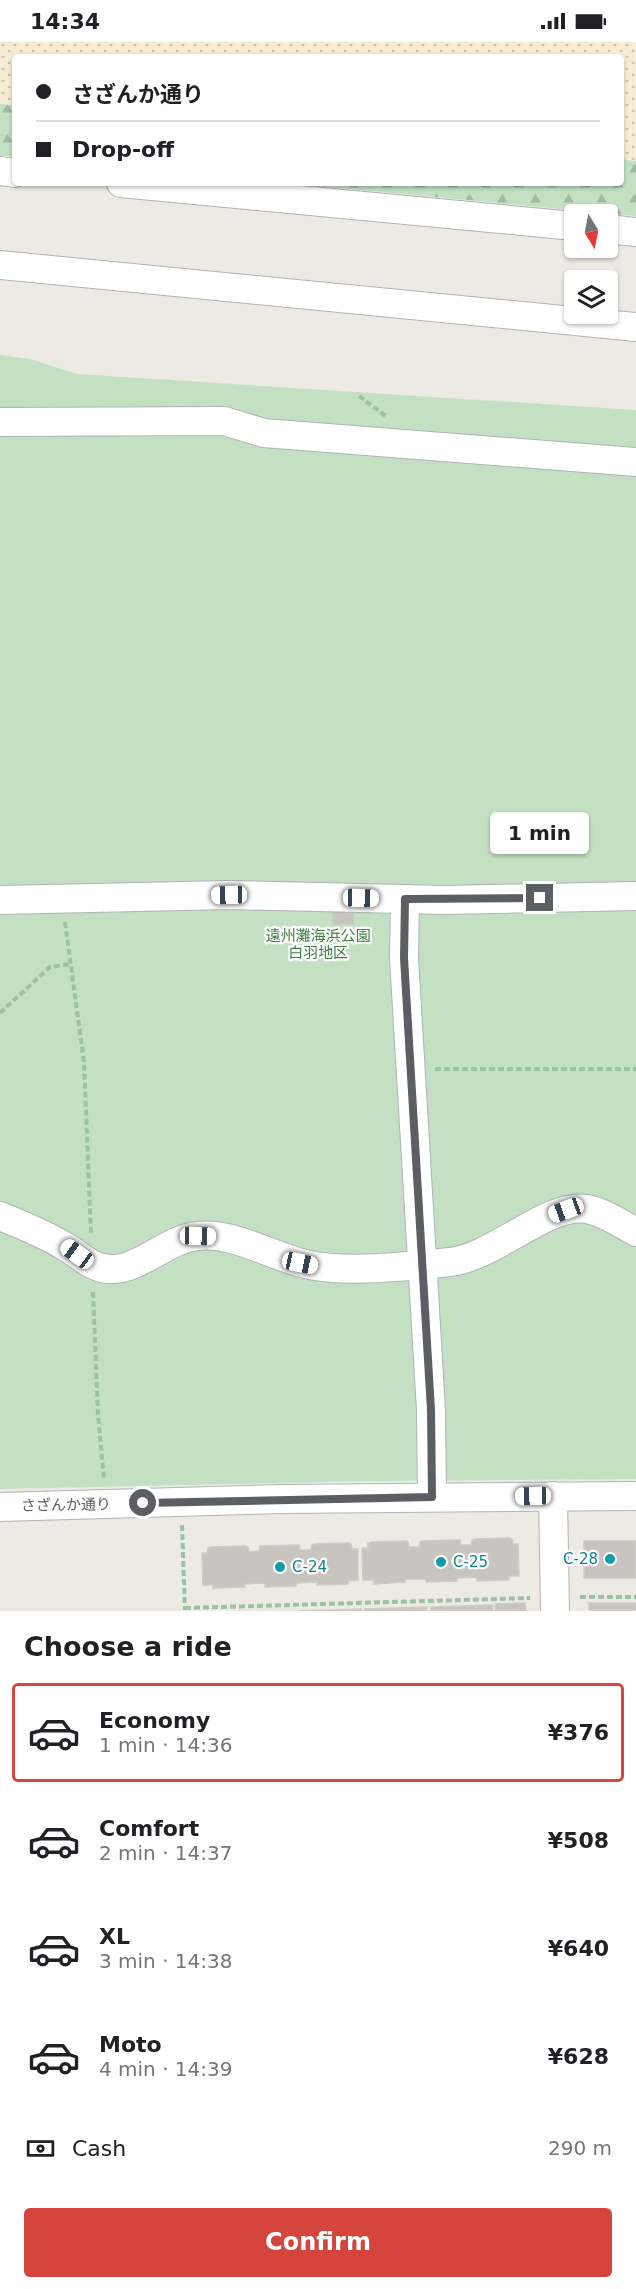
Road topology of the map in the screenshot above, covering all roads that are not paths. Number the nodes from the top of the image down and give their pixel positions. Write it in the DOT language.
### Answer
graph roads {
  1 [pos="153,186"];
  2 [pos="564,225"];
  3 [pos="618,230"];
  4 [pos="636,232"];
  5 [pos="0,265"];
  6 [pos="636,327"];
  7 [pos="0,422"];
  8 [pos="636,462"];
  9 [pos="636,896"];
  10 [pos="405,899"];
  11 [pos="0,900"];
  12 [pos="0,1216"];
  13 [pos="636,1232"];
  14 [pos="422,1264"];
  15 [pos="553,1496"];
  16 [pos="636,1496"];
  17 [pos="432,1497"];
  18 [pos="0,1507"];
  19 [pos="555,1604"];
  1 -- 2 [label="street"];
  3 -- 4 [label="street"];
  5 -- 6 [label="street"];
  7 -- 8 [label="street"];
  9 -- 10 [label="street"];
  10 -- 11 [label="street"];
  10 -- 14 [label="street"];
  12 -- 14 [label="street"];
  13 -- 14 [label="street"];
  14 -- 17 [label="street"];
  15 -- 16 [label="street, さざんか通り"];
  15 -- 17 [label="street, さざんか通り"];
  15 -- 19 [label="street"];
  17 -- 18 [label="street, さざんか通り"];
}
